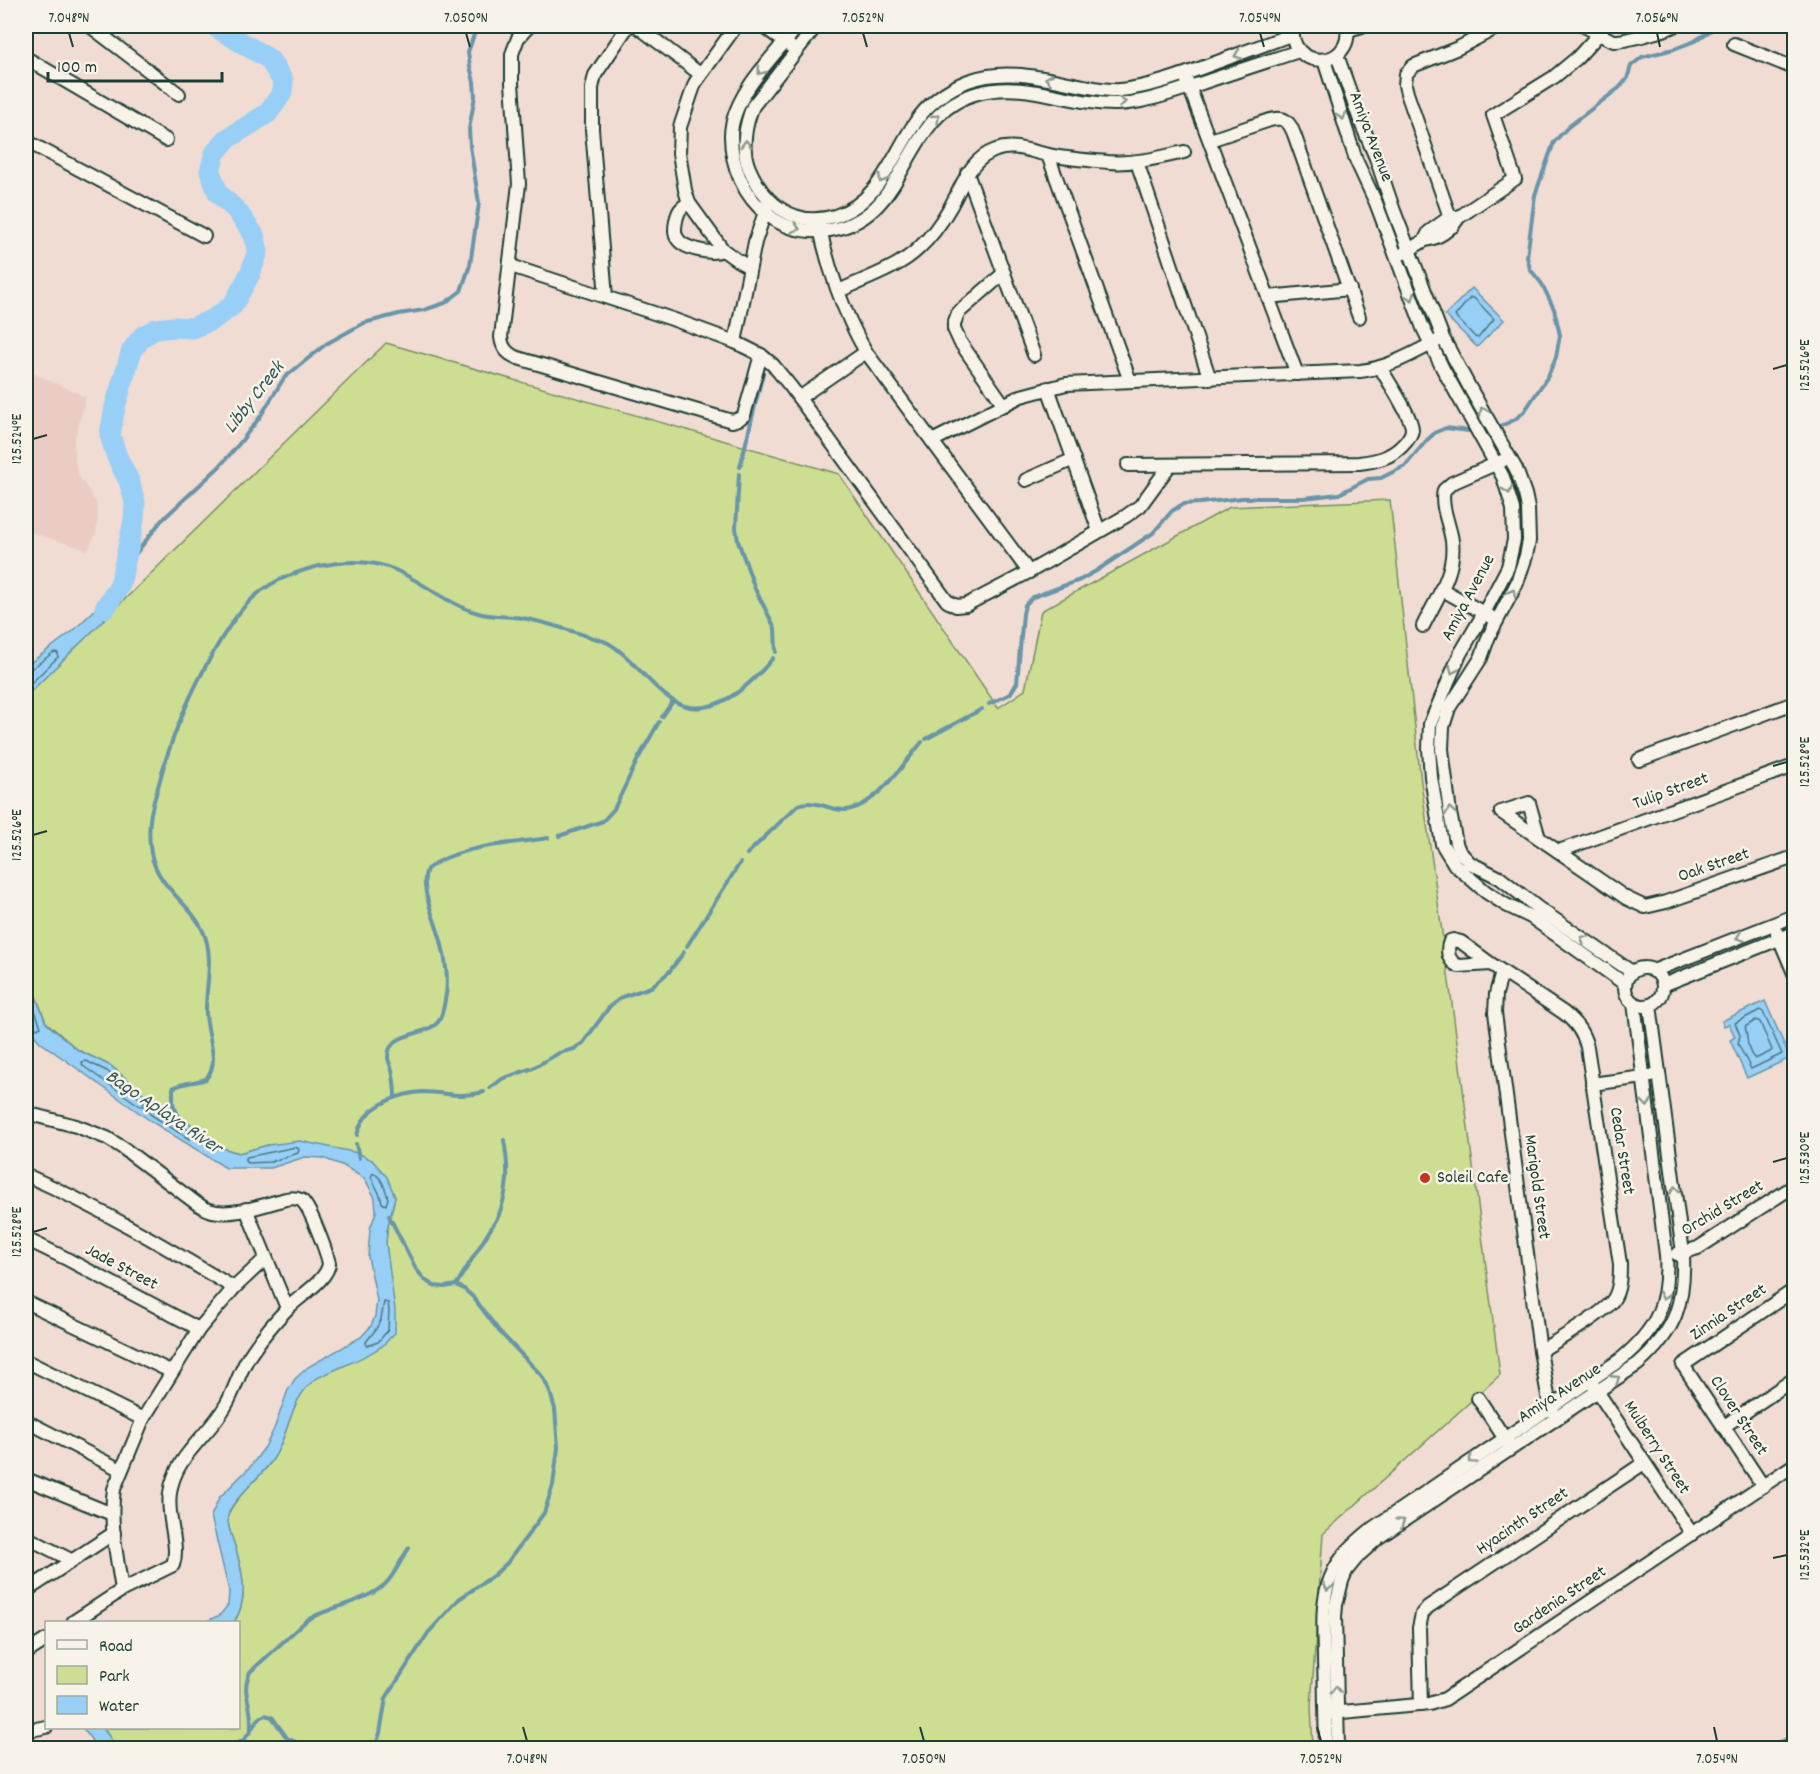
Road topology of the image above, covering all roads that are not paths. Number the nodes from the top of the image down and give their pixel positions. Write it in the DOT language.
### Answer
graph roads {
  1 [pos="90,26"];
  2 [pos="529,26"];
  3 [pos="628,26"];
  4 [pos="636,26"];
  5 [pos="736,26"];
  6 [pos="763,26"];
  7 [pos="798,26"];
  8 [pos="816,26"];
  9 [pos="1362,26"];
  10 [pos="1500,26"];
  11 [pos="1584,26"];
  12 [pos="1674,26"];
  13 [pos="1348,28"];
  14 [pos="1293,30"];
  15 [pos="1599,34"];
  16 [pos="784,42"];
  17 [pos="1734,44"];
  18 [pos="795,51"];
  19 [pos="1299,51"];
  20 [pos="1337,55"];
  21 [pos="26,58"];
  22 [pos="1324,60"];
  23 [pos="1794,68"];
  24 [pos="700,74"];
  25 [pos="1185,74"];
  26 [pos="1190,87"];
  27 [pos="179,94"];
  28 [pos="166,140"];
  29 [pos="1210,140"];
  30 [pos="26,141"];
  31 [pos="1184,152"];
  32 [pos="1048,155"];
  33 [pos="1137,162"];
  34 [pos="967,173"];
  35 [pos="689,203"];
  36 [pos="767,206"];
  37 [pos="1454,220"];
  38 [pos="820,225"];
  39 [pos="204,236"];
  40 [pos="723,250"];
  41 [pos="1409,251"];
  42 [pos="1396,255"];
  43 [pos="510,266"];
  44 [pos="749,267"];
  45 [pos="1004,273"];
  46 [pos="1350,290"];
  47 [pos="839,291"];
  48 [pos="606,297"];
  49 [pos="1268,297"];
  50 [pos="1359,317"];
  51 [pos="1443,338"];
  52 [pos="735,342"];
  53 [pos="1430,344"];
  54 [pos="866,352"];
  55 [pos="761,355"];
  56 [pos="1034,355"];
  57 [pos="1380,367"];
  58 [pos="1297,374"];
  59 [pos="1210,379"];
  60 [pos="1130,381"];
  61 [pos="1048,388"];
  62 [pos="799,398"];
  63 [pos="1004,405"];
  64 [pos="932,441"];
  65 [pos="1510,457"];
  66 [pos="1074,459"];
  67 [pos="1496,464"];
  68 [pos="1128,465"];
  69 [pos="1170,465"];
  70 [pos="1026,480"];
  71 [pos="1099,531"];
  72 [pos="1029,572"];
  73 [pos="1441,590"];
  74 [pos="1484,613"];
  75 [pos="1498,620"];
  76 [pos="1423,626"];
  77 [pos="1794,703"];
  78 [pos="1444,705"];
  79 [pos="1639,760"];
  80 [pos="1794,766"];
  81 [pos="1539,838"];
  82 [pos="1559,851"];
  83 [pos="1454,854"];
  84 [pos="1794,857"];
  85 [pos="1527,908"];
  86 [pos="1794,916"];
  87 [pos="1773,924"];
  88 [pos="1794,933"];
  89 [pos="1779,939"];
  90 [pos="1491,964"];
  91 [pos="1653,971"];
  92 [pos="1502,972"];
  93 [pos="1632,972"];
  94 [pos="1794,973"];
  95 [pos="1625,984"];
  96 [pos="1663,985"];
  97 [pos="1634,1004"];
  98 [pos="1650,1005"];
  99 [pos="1660,1075"];
  100 [pos="1643,1077"];
  101 [pos="1592,1084"];
  102 [pos="26,1113"];
  103 [pos="26,1175"];
  104 [pos="1794,1186"];
  105 [pos="246,1209"];
  106 [pos="26,1239"];
  107 [pos="1683,1253"];
  108 [pos="1666,1255"];
  109 [pos="266,1258"];
  110 [pos="234,1288"];
  111 [pos="1794,1290"];
  112 [pos="26,1302"];
  113 [pos="287,1308"];
  114 [pos="199,1329"];
  115 [pos="1540,1351"];
  116 [pos="26,1361"];
  117 [pos="1683,1365"];
  118 [pos="172,1372"];
  119 [pos="1794,1379"];
  120 [pos="1594,1386"];
  121 [pos="1478,1398"];
  122 [pos="1554,1412"];
  123 [pos="143,1419"];
  124 [pos="26,1421"];
  125 [pos="1724,1426"];
  126 [pos="1508,1443"];
  127 [pos="1644,1463"];
  128 [pos="1794,1465"];
  129 [pos="122,1470"];
  130 [pos="26,1479"];
  131 [pos="1763,1486"];
  132 [pos="112,1514"];
  133 [pos="114,1533"];
  134 [pos="1692,1534"];
  135 [pos="26,1537"];
  136 [pos="71,1560"];
  137 [pos="122,1590"];
  138 [pos="26,1591"];
  139 [pos="76,1621"];
  140 [pos="45,1641"];
  141 [pos="26,1653"];
  142 [pos="1421,1705"];
  143 [pos="1331,1713"];
  144 [pos="45,1727"];
  145 [pos="26,1731"];
  146 [pos="1326,1749"];
  147 [pos="1338,1749"];
  1 -- 27 [label="street"];
  2 -- 43 [label="street"];
  3 -- 48 [label="street"];
  4 -- 24 [label="street"];
  5 -- 24 [label="street"];
  6 -- 16 [label="street"];
  7 -- 16 [label="street"];
  8 -- 18 [label="street"];
  9 -- 13 [label="street"];
  10 -- 37 [label="street"];
  11 -- 15 [label="street"];
  12 -- 15 [label="street"];
  13 -- 20 [label="street"];
  14 -- 19 [label="street"];
  14 -- 25 [label="street, one-way"];
  15 -- 37 [label="street"];
  16 -- 18 [label="street"];
  16 -- 36 [label="street, one-way"];
  17 -- 23 [label="street"];
  36 -- 18 [label="street, one-way"];
  19 -- 22 [label="street"];
  19 -- 26 [label="street"];
  20 -- 22 [label="street"];
  20 -- 41 [label="street, Amiya Avenue"];
  21 -- 28 [label="street"];
  22 -- 42 [label="street, Amiya Avenue, one-way"];
  24 -- 35 [label="street"];
  25 -- 26 [label="street"];
  25 -- 38 [label="street, one-way"];
  26 -- 29 [label="street"];
  38 -- 26 [label="street, one-way"];
  29 -- 46 [label="street"];
  29 -- 49 [label="street"];
  30 -- 39 [label="street"];
  31 -- 33 [label="street"];
  32 -- 33 [label="street"];
  32 -- 34 [label="street"];
  32 -- 60 [label="street"];
  33 -- 59 [label="street"];
  34 -- 45 [label="street"];
  34 -- 47 [label="street"];
  35 -- 40 [label="street"];
  35 -- 40 [label="street"];
  36 -- 38 [label="street"];
  36 -- 44 [label="street"];
  37 -- 41 [label="street"];
  38 -- 47 [label="street"];
  40 -- 44 [label="street"];
  41 -- 42 [label="street"];
  41 -- 51 [label="street, Amiya Avenue"];
  42 -- 53 [label="street, Amiya Avenue, one-way"];
  43 -- 48 [label="street"];
  43 -- 55 [label="street"];
  44 -- 52 [label="street"];
  45 -- 56 [label="street"];
  45 -- 63 [label="street"];
  46 -- 49 [label="street"];
  46 -- 50 [label="street"];
  47 -- 54 [label="street"];
  48 -- 52 [label="street"];
  49 -- 58 [label="street"];
  51 -- 53 [label="street"];
  65 -- 51 [label="street, Amiya Avenue, one-way"];
  52 -- 55 [label="street"];
  53 -- 57 [label="street"];
  53 -- 67 [label="street, Amiya Avenue"];
  54 -- 62 [label="street"];
  54 -- 64 [label="street"];
  55 -- 62 [label="street"];
  57 -- 58 [label="street"];
  57 -- 69 [label="street"];
  58 -- 59 [label="street"];
  59 -- 60 [label="street"];
  60 -- 61 [label="street"];
  61 -- 63 [label="street"];
  61 -- 66 [label="street"];
  62 -- 72 [label="street"];
  63 -- 64 [label="street"];
  64 -- 72 [label="street"];
  65 -- 67 [label="street"];
  75 -- 65 [label="street, Amiya Avenue, one-way"];
  66 -- 70 [label="street"];
  66 -- 71 [label="street"];
  67 -- 73 [label="street"];
  67 -- 74 [label="street, Amiya Avenue, one-way"];
  68 -- 69 [label="street"];
  69 -- 71 [label="street"];
  71 -- 72 [label="street"];
  73 -- 74 [label="street"];
  73 -- 76 [label="street"];
  74 -- 75 [label="street"];
  74 -- 78 [label="street, Amiya Avenue, one-way"];
  75 -- 78 [label="street, Amiya Avenue"];
  77 -- 79 [label="street"];
  78 -- 83 [label="street, Amiya Avenue"];
  80 -- 82 [label="street, Tulip Street"];
  81 -- 82 [label="street"];
  82 -- 84 [label="street, Oak Street"];
  83 -- 85 [label="street, Amiya Avenue"];
  83 -- 85 [label="street, Amiya Avenue"];
  93 -- 85 [label="street, Amiya Avenue, one-way"];
  85 -- 95 [label="street, Amiya Avenue"];
  86 -- 87 [label="street"];
  87 -- 89 [label="street"];
  87 -- 91 [label="street, one-way"];
  88 -- 89 [label="street"];
  89 -- 94 [label="street"];
  89 -- 96 [label="street"];
  90 -- 92 [label="street, Cedar Street"];
  91 -- 93 [label="street"];
  91 -- 96 [label="street"];
  92 -- 101 [label="street, Cedar Street"];
  92 -- 115 [label="street, Marigold Street"];
  93 -- 95 [label="street"];
  95 -- 97 [label="street"];
  96 -- 98 [label="street"];
  97 -- 98 [label="street"];
  97 -- 100 [label="street, Amiya Avenue"];
  98 -- 99 [label="street, Amiya Avenue"];
  99 -- 100 [label="street"];
  107 -- 99 [label="street, Amiya Avenue, one-way"];
  100 -- 101 [label="street"];
  100 -- 108 [label="street, Amiya Avenue, one-way"];
  101 -- 115 [label="street, Cedar Street"];
  102 -- 105 [label="street"];
  103 -- 110 [label="street"];
  104 -- 107 [label="street, Orchid Street"];
  105 -- 109 [label="street"];
  105 -- 113 [label="street"];
  106 -- 114 [label="street, Jade Street"];
  107 -- 108 [label="street, Orchid Street"];
  120 -- 107 [label="street, Amiya Avenue, one-way"];
  108 -- 120 [label="street, Amiya Avenue, one-way"];
  109 -- 110 [label="street"];
  109 -- 113 [label="street"];
  110 -- 114 [label="street"];
  111 -- 117 [label="street, Zinnia Street"];
  112 -- 118 [label="street"];
  113 -- 137 [label="street"];
  114 -- 118 [label="street"];
  115 -- 122 [label="street, Marigold Street"];
  116 -- 123 [label="street"];
  117 -- 125 [label="street, Clover Street"];
  118 -- 123 [label="street"];
  119 -- 125 [label="street"];
  120 -- 122 [label="street, Amiya Avenue"];
  120 -- 127 [label="street, Mulberry Street"];
  121 -- 126 [label="street"];
  122 -- 126 [label="street, Amiya Avenue"];
  123 -- 129 [label="street"];
  124 -- 129 [label="street"];
  125 -- 131 [label="street, Clover Street"];
  126 -- 143 [label="street, Amiya Avenue"];
  127 -- 134 [label="street, Mulberry Street"];
  127 -- 142 [label="street, Hyacinth Street"];
  128 -- 131 [label="street, Gardenia Street"];
  129 -- 132 [label="street"];
  130 -- 132 [label="street"];
  131 -- 134 [label="street, Gardenia Street"];
  132 -- 133 [label="street"];
  133 -- 136 [label="street"];
  133 -- 137 [label="street"];
  134 -- 142 [label="street, Gardenia Street"];
  135 -- 136 [label="street"];
  136 -- 138 [label="street"];
  137 -- 139 [label="street"];
  140 -- 141 [label="street"];
  142 -- 143 [label="street, Gardenia Street"];
  143 -- 146 [label="street, Amiya Avenue"];
  143 -- 147 [label="street, Amiya Avenue"];
  144 -- 145 [label="street"];
}
